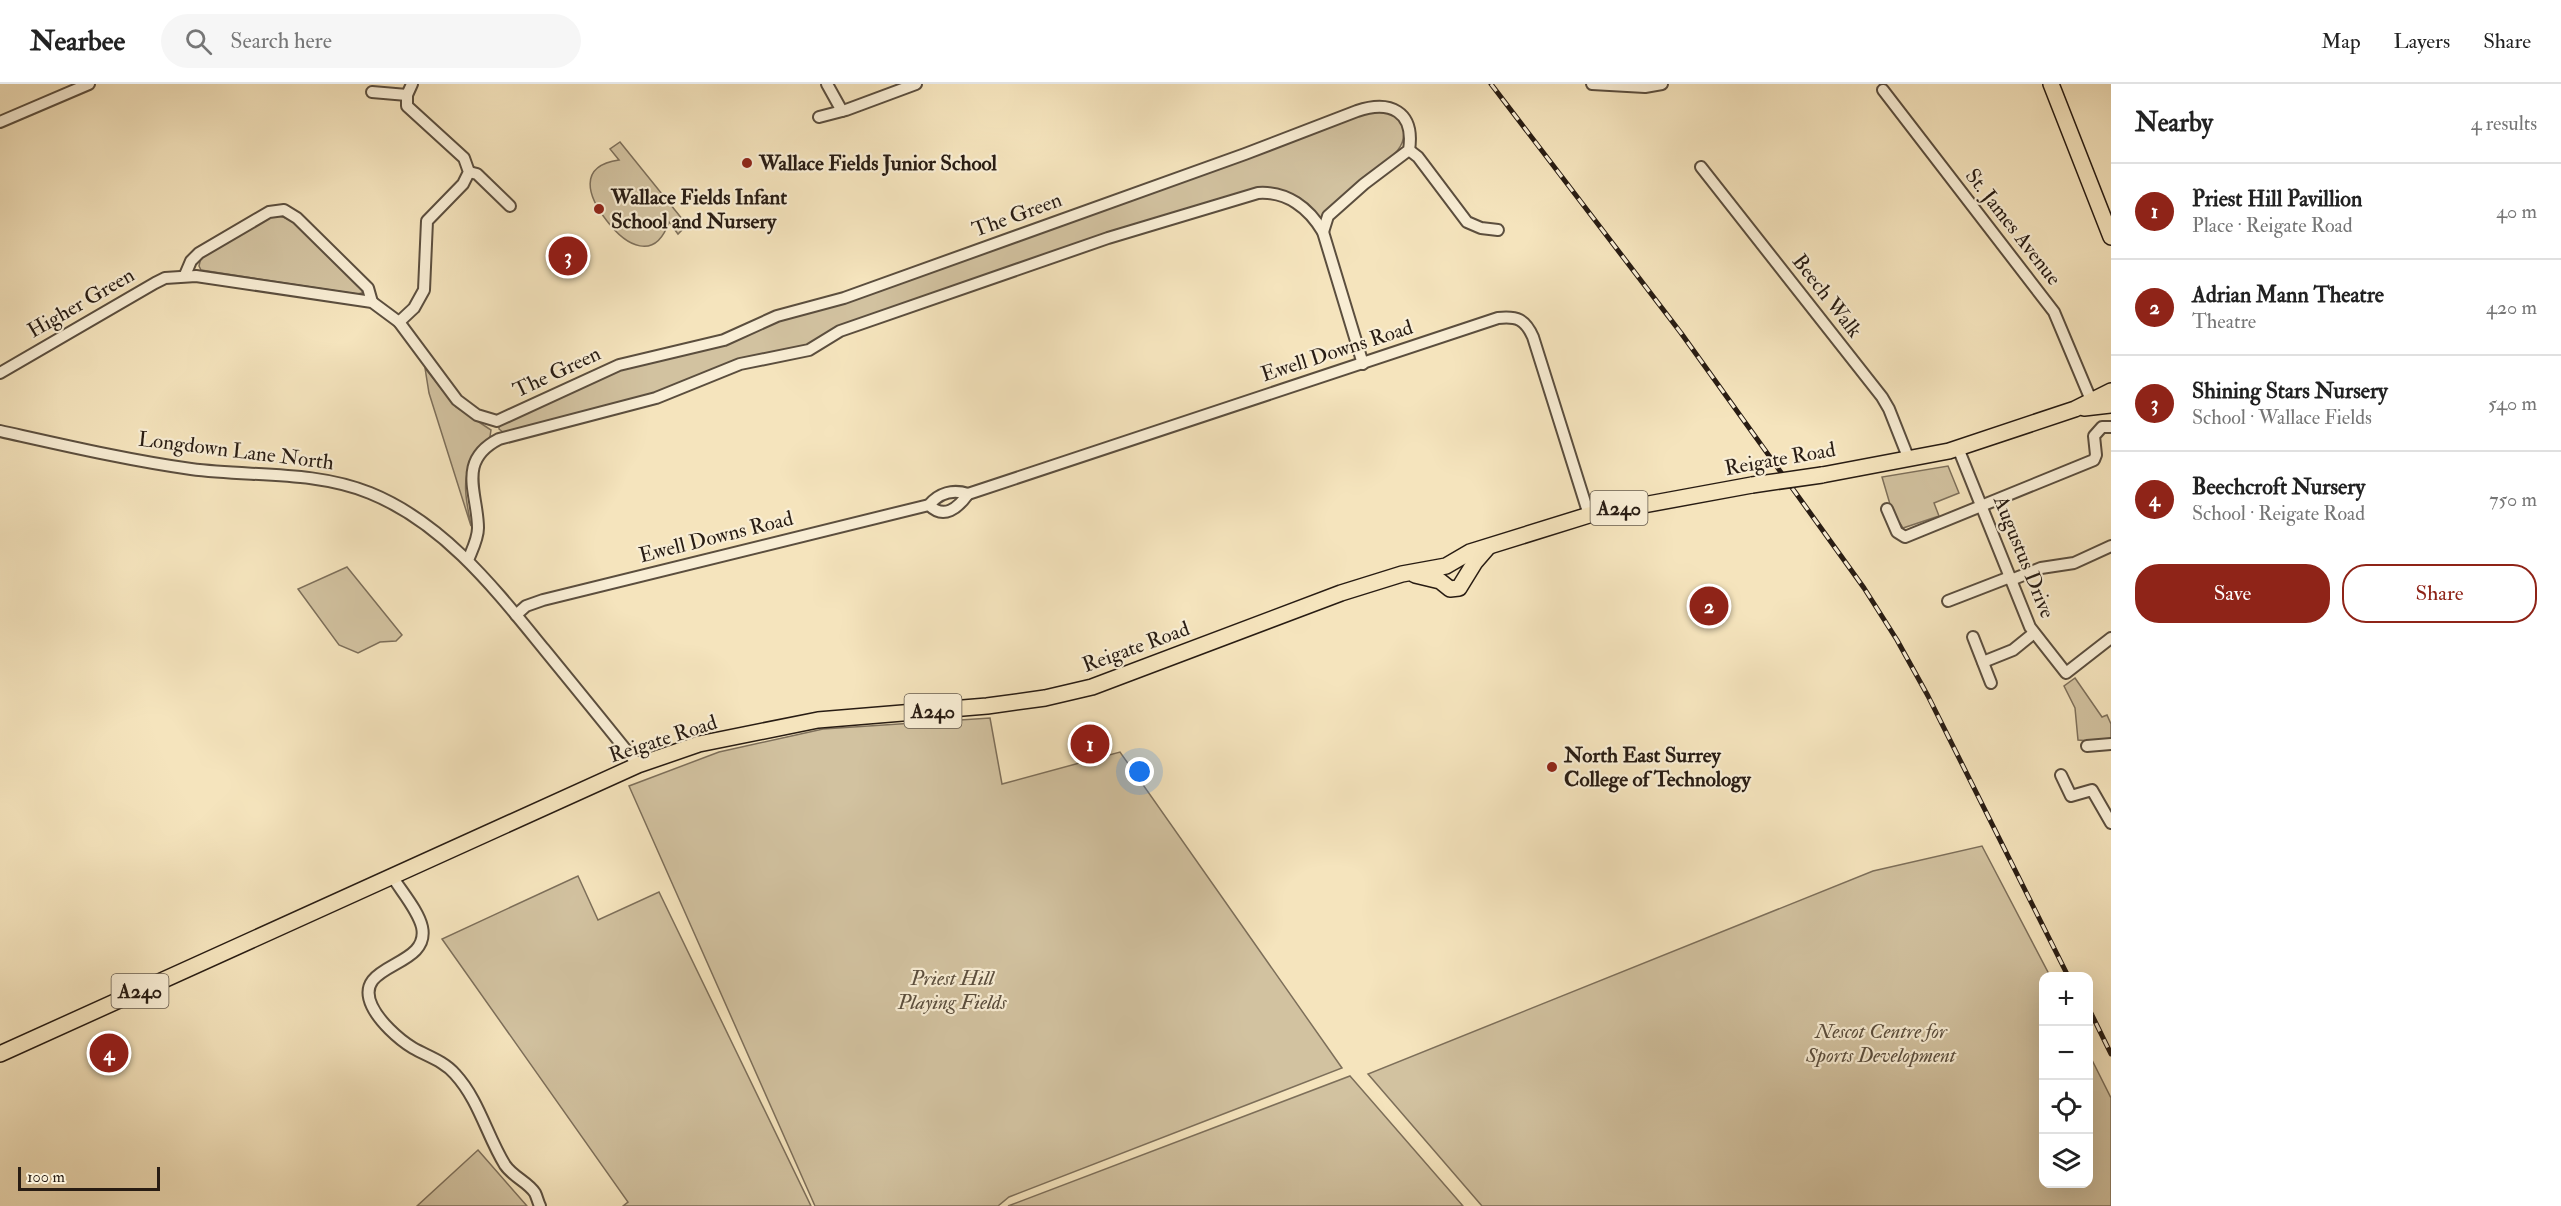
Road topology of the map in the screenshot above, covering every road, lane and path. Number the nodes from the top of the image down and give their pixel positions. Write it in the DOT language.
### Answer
graph roads {
  1 [pos="88,84"];
  2 [pos="412,84"];
  3 [pos="827,84"];
  4 [pos="916,84"];
  5 [pos="1592,84"];
  6 [pos="1662,84"];
  7 [pos="2051,84"];
  8 [pos="1883,90"];
  9 [pos="372,92"];
  10 [pos="407,95"];
  11 [pos="842,111"];
  12 [pos="819,117"];
  13 [pos="0,122"];
  14 [pos="1409,150"];
  15 [pos="1701,167"];
  16 [pos="469,172"];
  17 [pos="510,206"];
  18 [pos="1498,230"];
  19 [pos="1323,232"];
  20 [pos="2111,237"];
  21 [pos="185,276"];
  22 [pos="372,302"];
  23 [pos="399,322"];
  24 [pos="1363,364"];
  25 [pos="0,373"];
  26 [pos="2111,391"];
  27 [pos="2091,400"];
  28 [pos="2111,405"];
  29 [pos="2075,409"];
  30 [pos="497,421"];
  31 [pos="2111,427"];
  32 [pos="0,431"];
  33 [pos="494,441"];
  34 [pos="1958,448"];
  35 [pos="1908,457"];
  36 [pos="968,494"];
  37 [pos="929,505"];
  38 [pos="1982,506"];
  39 [pos="1887,509"];
  40 [pos="1589,515"];
  41 [pos="1490,545"];
  42 [pos="2111,546"];
  43 [pos="468,560"];
  44 [pos="1448,565"];
  45 [pos="1410,574"];
  46 [pos="1465,577"];
  47 [pos="2011,579"];
  48 [pos="1440,581"];
  49 [pos="1948,601"];
  50 [pos="516,615"];
  51 [pos="2034,633"];
  52 [pos="1973,636"];
  53 [pos="2111,638"];
  54 [pos="1983,662"];
  55 [pos="1991,683"];
  56 [pos="2111,744"];
  57 [pos="2087,747"];
  58 [pos="638,765"];
  59 [pos="2061,775"];
  60 [pos="2111,823"];
  61 [pos="392,876"];
  62 [pos="0,1054"];
  63 [pos="540,1206"];
  1 -- 13 [label="street"];
  2 -- 10 [label="street"];
  3 -- 11 [label="street"];
  4 -- 11 [label="street"];
  5 -- 6 [label="street"];
  7 -- 20 [label="highway"];
  8 -- 27 [label="street, St. James Avenue"];
  9 -- 10 [label="street"];
  10 -- 16 [label="street"];
  11 -- 12 [label="street"];
  14 -- 18 [label="street"];
  14 -- 19 [label="street"];
  14 -- 30 [label="street, The Green"];
  15 -- 35 [label="street, Beech Walk"];
  16 -- 17 [label="street"];
  16 -- 23 [label="street"];
  19 -- 24 [label="street, The Green"];
  19 -- 33 [label="street, The Green"];
  21 -- 22 [label="street, Higher Green"];
  21 -- 22 [label="street, Higher Green"];
  21 -- 25 [label="street, Higher Green"];
  22 -- 23 [label="street, Higher Green"];
  23 -- 30 [label="street, The Green"];
  24 -- 36 [label="street, Ewell Downs Road"];
  24 -- 40 [label="street, Ewell Downs Road"];
  26 -- 27 [label="highway, Reigate Road / A240"];
  27 -- 29 [label="highway, Reigate Road / A240"];
  28 -- 29 [label="highway, Reigate Road / A240"];
  29 -- 34 [label="highway, Reigate Road / A240"];
  30 -- 33 [label="street, The Green"];
  31 -- 38 [label="street"];
  32 -- 43 [label="street, Longdown Lane North"];
  33 -- 43 [label="street, The Green"];
  34 -- 35 [label="highway, Reigate Road / A240"];
  34 -- 38 [label="street, Augustus Drive"];
  35 -- 40 [label="highway, Reigate Road / A240, bridge"];
  36 -- 37 [label="street, Ewell Downs Road"];
  36 -- 37 [label="street, Ewell Downs Road"];
  37 -- 50 [label="street, Ewell Downs Road"];
  38 -- 39 [label="street"];
  38 -- 47 [label="street, Augustus Drive"];
  40 -- 41 [label="highway, Reigate Road / A240"];
  41 -- 44 [label="highway, Reigate Road / A240"];
  41 -- 46 [label="highway"];
  42 -- 47 [label="street"];
  43 -- 50 [label="street, Longdown Lane North"];
  44 -- 45 [label="highway, Reigate Road / A240"];
  44 -- 46 [label="highway"];
  44 -- 48 [label="highway"];
  45 -- 48 [label="highway, Reigate Road / A240"];
  45 -- 58 [label="highway, Reigate Road / A240"];
  46 -- 48 [label="highway, Reigate Road / A240"];
  47 -- 49 [label="street"];
  47 -- 51 [label="street, Augustus Drive"];
  50 -- 58 [label="street, Longdown Lane North"];
  51 -- 53 [label="street, Augustus Drive"];
  51 -- 54 [label="street"];
  52 -- 54 [label="street"];
  54 -- 55 [label="street"];
  56 -- 57 [label="street"];
  58 -- 61 [label="highway, Reigate Road / A240"];
  59 -- 60 [label="street"];
  61 -- 62 [label="highway, Reigate Road / A240"];
  61 -- 63 [label="street"];
}
